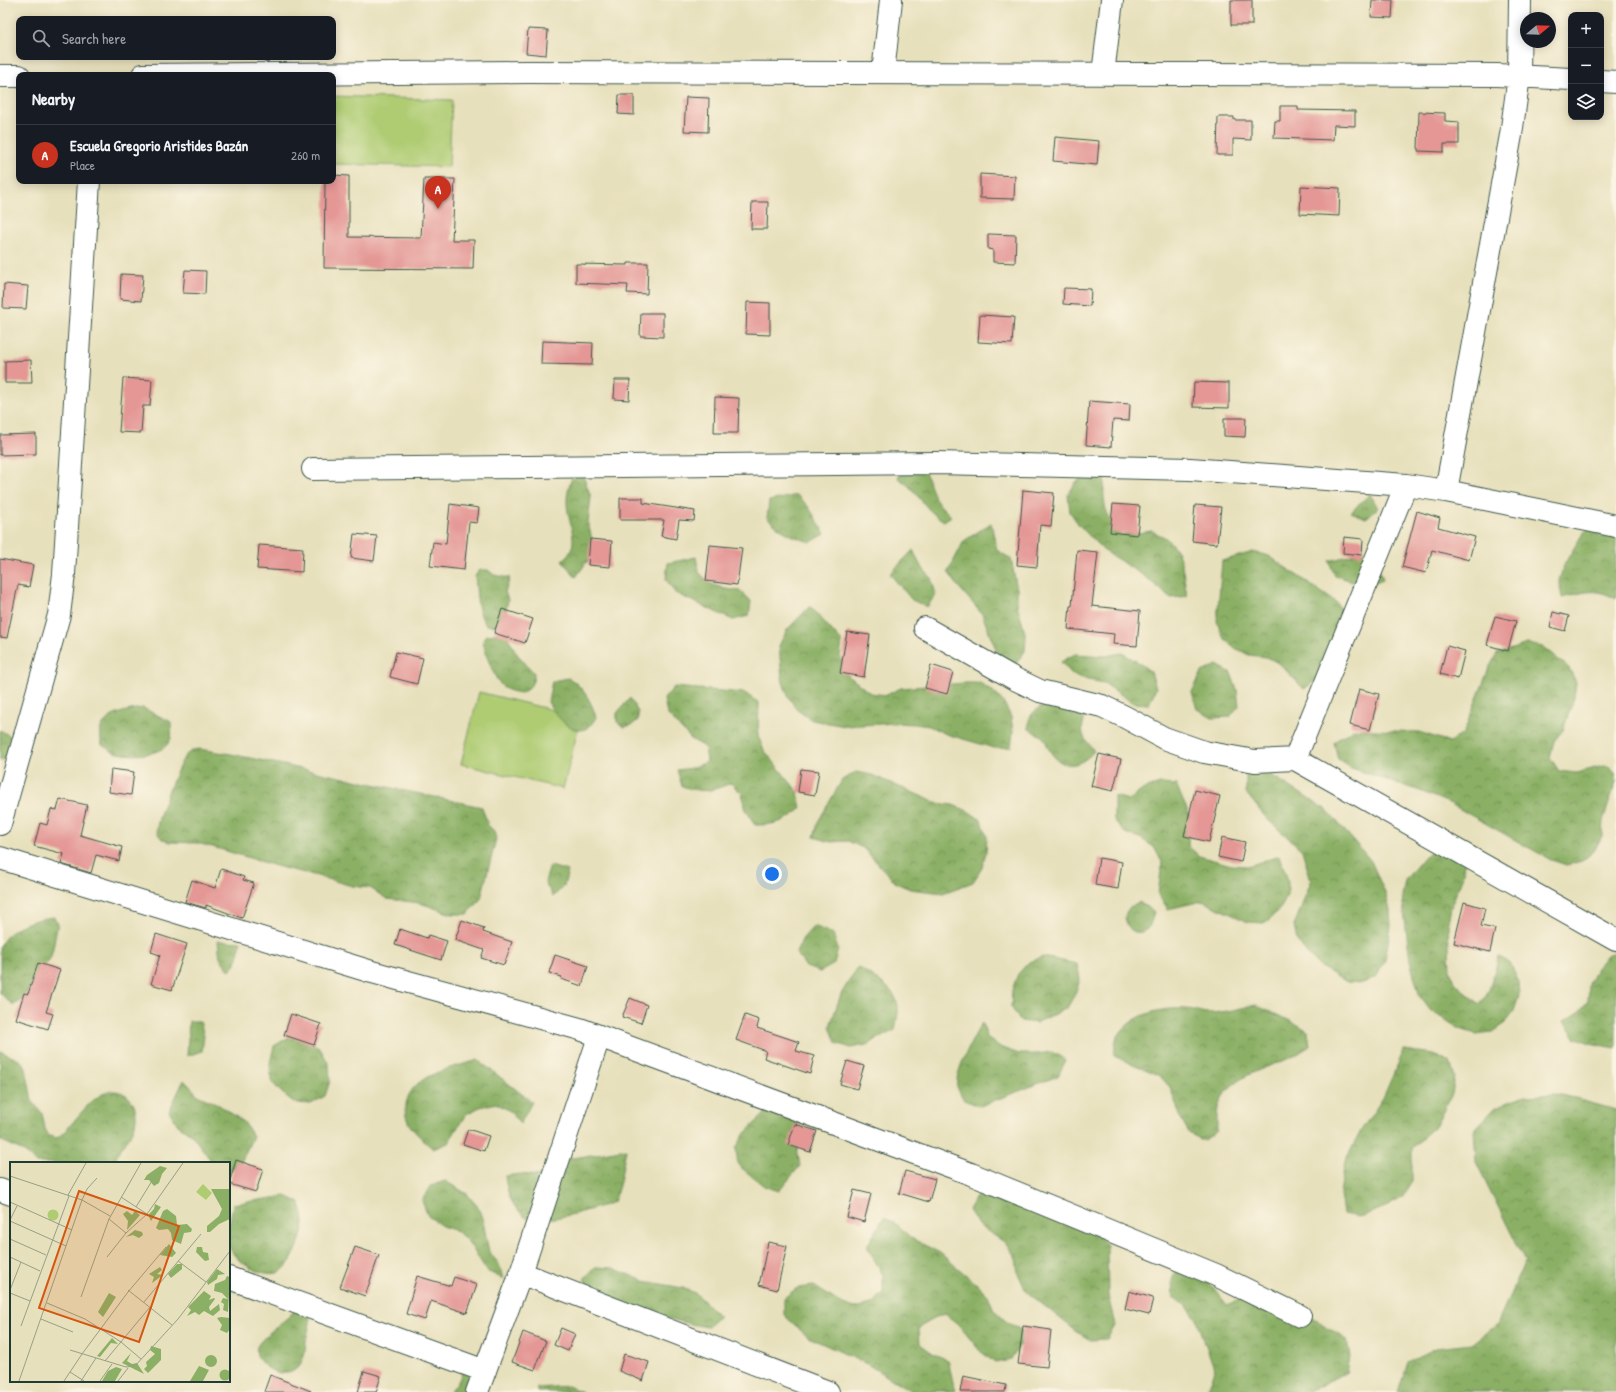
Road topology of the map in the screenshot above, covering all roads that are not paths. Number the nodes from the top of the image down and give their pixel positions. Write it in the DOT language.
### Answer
graph roads {
  1 [pos="891,0"];
  2 [pos="1112,0"];
  3 [pos="1520,0"];
  4 [pos="336,73"];
  5 [pos="883,73"];
  6 [pos="1103,74"];
  7 [pos="0,76"];
  8 [pos="16,76"];
  9 [pos="1519,76"];
  10 [pos="1568,79"];
  11 [pos="1604,81"];
  12 [pos="1616,82"];
  13 [pos="89,184"];
  14 [pos="313,469"];
  15 [pos="1406,485"];
  16 [pos="1446,491"];
  17 [pos="1616,526"];
  18 [pos="925,628"];
  19 [pos="1295,759"];
  20 [pos="0,824"];
  21 [pos="0,858"];
  22 [pos="1616,940"];
  23 [pos="599,1037"];
  24 [pos="0,1190"];
  25 [pos="10,1194"];
  26 [pos="521,1273"];
  27 [pos="230,1278"];
  28 [pos="1300,1316"];
  29 [pos="484,1371"];
  30 [pos="477,1392"];
  31 [pos="828,1392"];
  1 -- 5 [label="street"];
  2 -- 6 [label="street"];
  3 -- 9 [label="street"];
  4 -- 5 [label="street"];
  5 -- 6 [label="street"];
  6 -- 9 [label="street"];
  7 -- 8 [label="street"];
  9 -- 10 [label="street"];
  9 -- 16 [label="street"];
  11 -- 12 [label="street"];
  13 -- 20 [label="street"];
  14 -- 15 [label="street"];
  15 -- 16 [label="street"];
  15 -- 19 [label="street"];
  16 -- 17 [label="street"];
  18 -- 19 [label="street"];
  19 -- 22 [label="street"];
  21 -- 23 [label="street"];
  23 -- 26 [label="street"];
  23 -- 28 [label="street"];
  24 -- 25 [label="street"];
  26 -- 29 [label="street"];
  26 -- 31 [label="street"];
  27 -- 29 [label="street"];
  29 -- 30 [label="street"];
}
